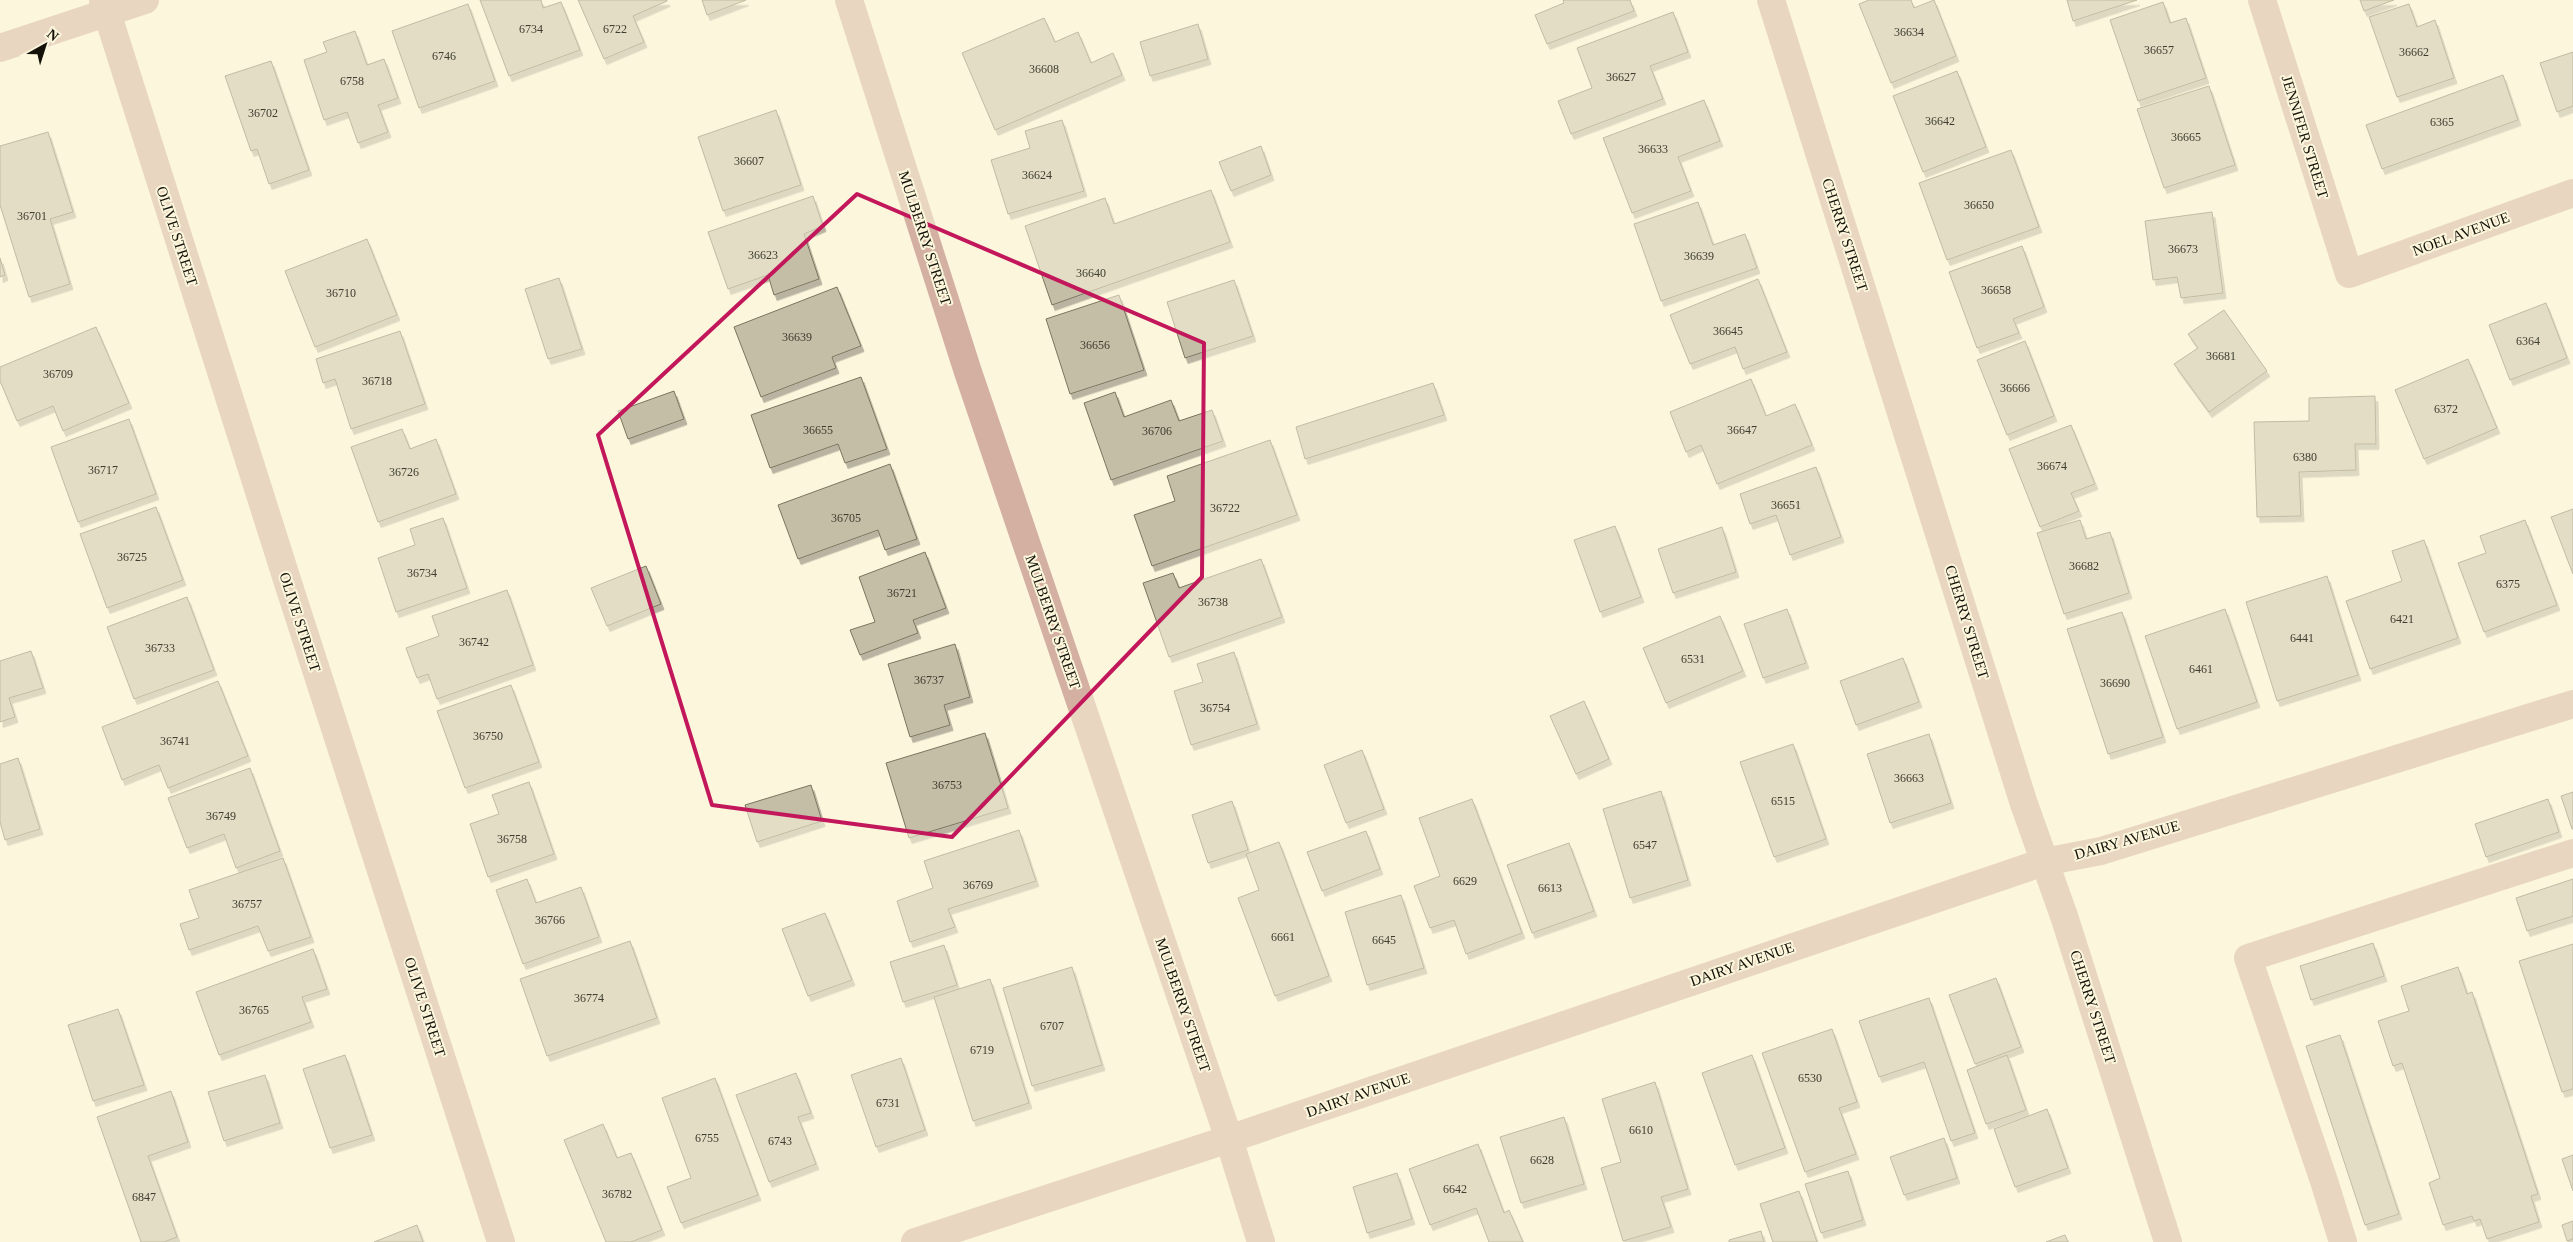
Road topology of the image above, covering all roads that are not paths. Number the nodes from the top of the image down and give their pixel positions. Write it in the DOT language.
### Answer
graph roads {
  1 [pos="146,0"];
  2 [pos="849,0"];
  3 [pos="1771,0"];
  4 [pos="2262,0"];
  5 [pos="105,6"];
  6 [pos="0,48"];
  7 [pos="2573,193"];
  8 [pos="2348,274"];
  9 [pos="2573,704"];
  10 [pos="2573,853"];
  11 [pos="2044,862"];
  12 [pos="1229,1139"];
  13 [pos="501,1242"];
  14 [pos="916,1242"];
  15 [pos="1261,1242"];
  16 [pos="2168,1242"];
  17 [pos="2343,1242"];
  1 -- 5 [label="street"];
  2 -- 12 [label="street, MULBERRY STREET"];
  3 -- 11 [label="street, CHERRY STREET"];
  4 -- 8 [label="street, JENNIFER STREET"];
  5 -- 6 [label="street"];
  5 -- 13 [label="street, OLIVE STREET"];
  7 -- 8 [label="street, NOEL AVENUE"];
  9 -- 11 [label="street, DAIRY AVENUE"];
  10 -- 17 [label="street"];
  11 -- 12 [label="street, DAIRY AVENUE"];
  11 -- 16 [label="street, CHERRY STREET"];
  12 -- 14 [label="street, DAIRY AVENUE"];
  12 -- 15 [label="street, MULBERRY STREET"];
}
